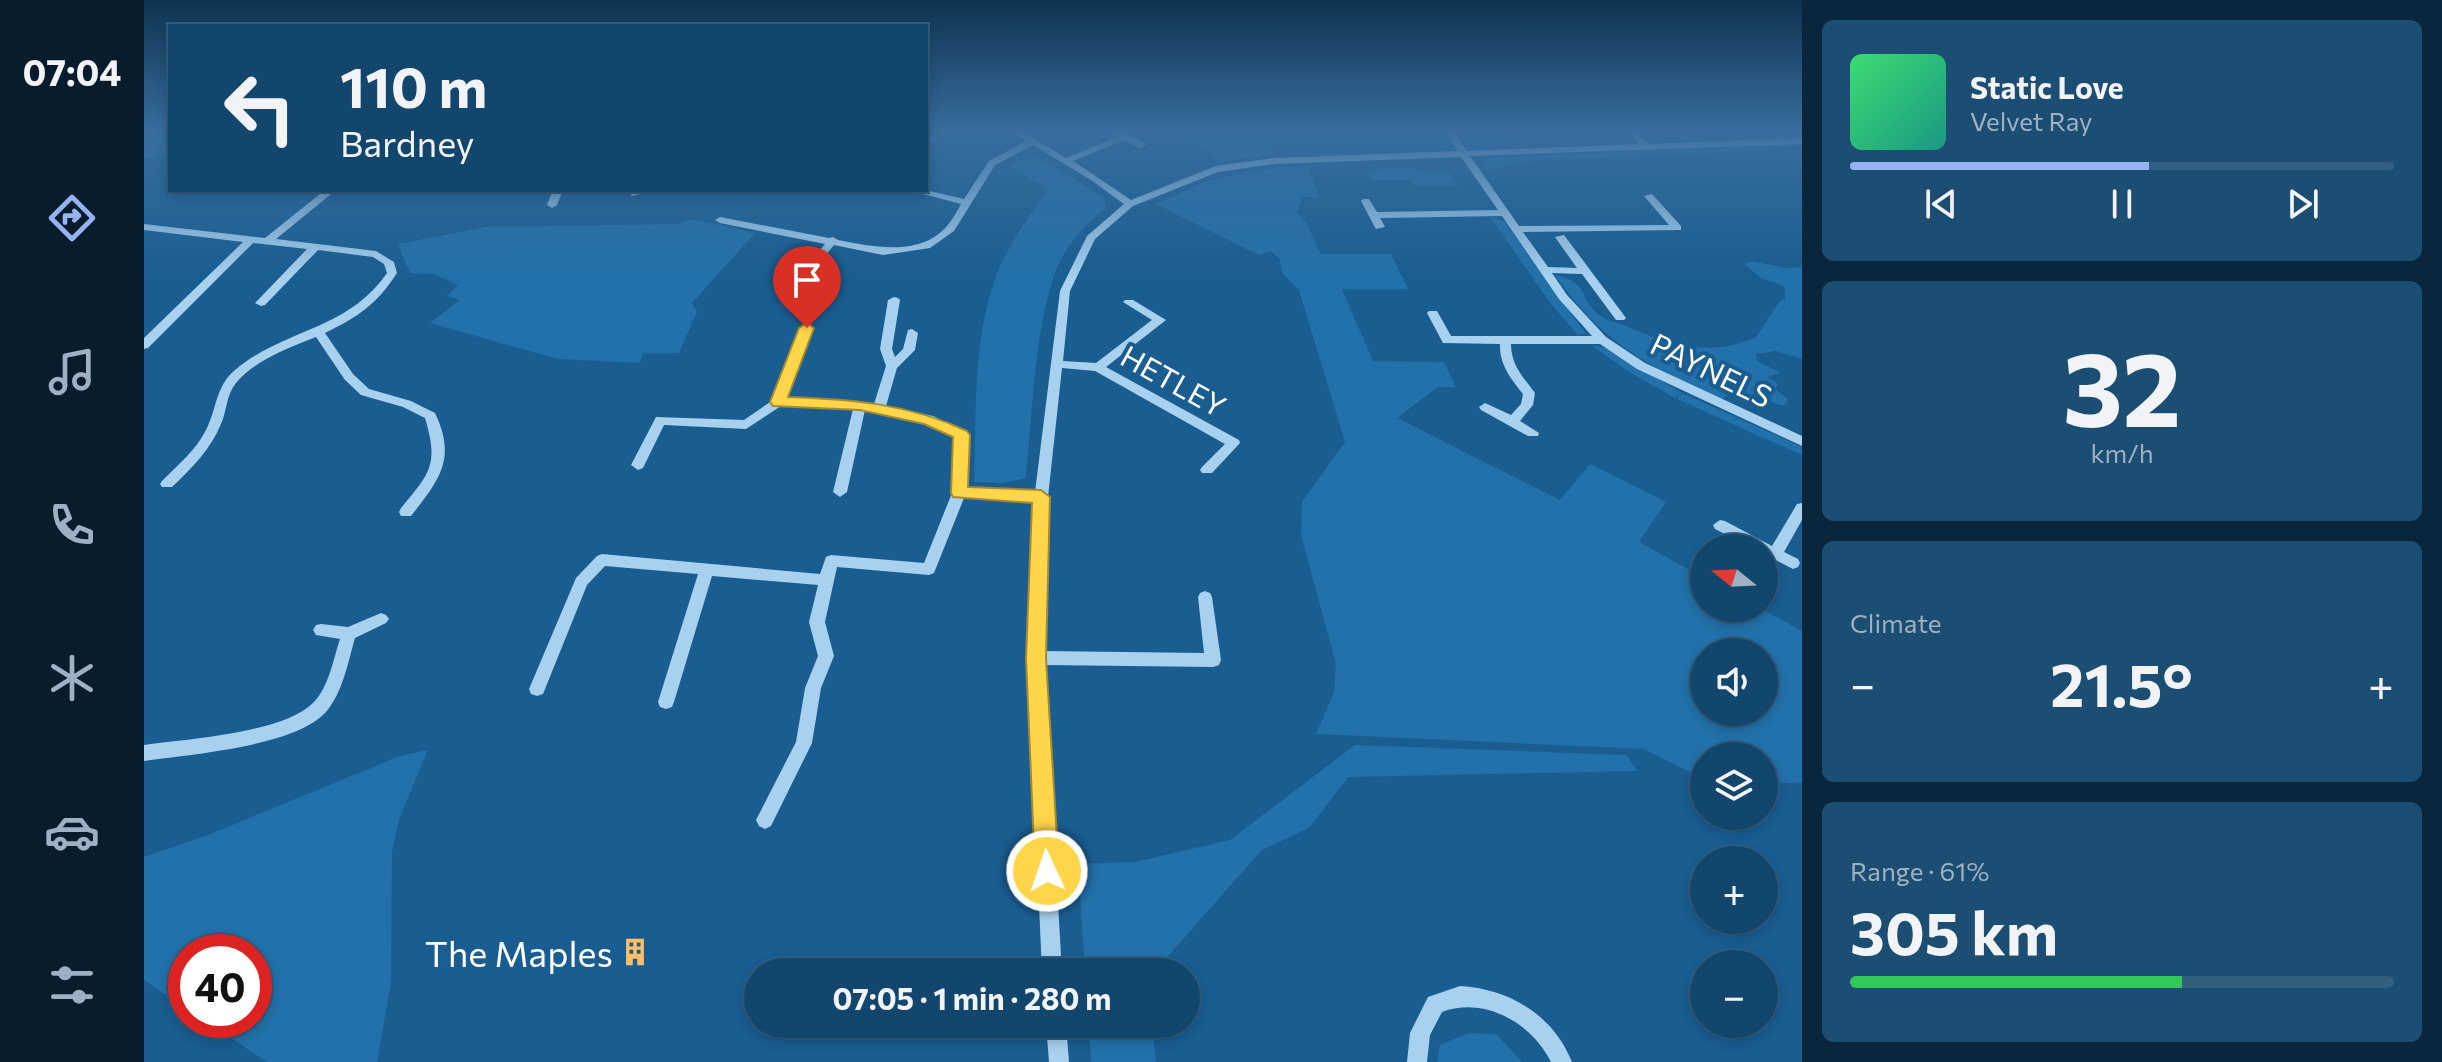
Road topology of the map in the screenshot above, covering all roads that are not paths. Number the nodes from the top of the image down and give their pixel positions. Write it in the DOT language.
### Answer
graph roads {
  1 [pos="980,182"];
  2 [pos="1097,182"];
  3 [pos="1181,182"];
  4 [pos="1484,182"];
  5 [pos="329,192"];
  6 [pos="557,192"];
  7 [pos="922,192"];
  8 [pos="1649,196"];
  9 [pos="1366,201"];
  10 [pos="966,202"];
  11 [pos="1130,204"];
  12 [pos="552,205"];
  13 [pos="1505,213"];
  14 [pos="1373,215"];
  15 [pos="720,220"];
  16 [pos="144,227"];
  17 [pos="1380,227"];
  18 [pos="1517,229"];
  19 [pos="1560,237"];
  20 [pos="252,238"];
  21 [pos="269,240"];
  22 [pos="833,240"];
  23 [pos="316,246"];
  24 [pos="808,270"];
  25 [pos="1544,270"];
  26 [pos="1584,271"];
  27 [pos="894,300"];
  28 [pos="1129,302"];
  29 [pos="261,303"];
  30 [pos="1433,313"];
  31 [pos="1620,318"];
  32 [pos="807,328"];
  33 [pos="317,330"];
  34 [pos="912,333"];
  35 [pos="1506,340"];
  36 [pos="1602,340"];
  37 [pos="144,345"];
  38 [pos="1056,364"];
  39 [pos="892,366"];
  40 [pos="1098,367"];
  41 [pos="778,402"];
  42 [pos="860,405"];
  43 [pos="1485,407"];
  44 [pos="879,408"];
  45 [pos="1512,422"];
  46 [pos="1533,433"];
  47 [pos="1802,441"];
  48 [pos="638,465"];
  49 [pos="1207,470"];
  50 [pos="167,484"];
  51 [pos="840,492"];
  52 [pos="959,493"];
  53 [pos="1041,497"];
  54 [pos="1802,508"];
  55 [pos="406,512"];
  56 [pos="1720,525"];
  57 [pos="1737,534"];
  58 [pos="1778,549"];
  59 [pos="1778,556"];
  60 [pos="1793,563"];
  61 [pos="707,569"];
  62 [pos="826,580"];
  63 [pos="1205,597"];
  64 [pos="381,619"];
  65 [pos="321,630"];
  66 [pos="349,634"];
  67 [pos="1036,658"];
  68 [pos="537,689"];
  69 [pos="666,702"];
  70 [pos="144,753"];
  71 [pos="765,820"];
  72 [pos="1051,958"];
  73 [pos="1057,1038"];
  74 [pos="1059,1062"];
  75 [pos="1417,1062"];
  76 [pos="1562,1062"];
  1 -- 10 [label="street"];
  2 -- 11 [label="street"];
  3 -- 11 [label="street"];
  4 -- 13 [label="street, PAYNELS"];
  5 -- 21 [label="street"];
  6 -- 12 [label="street"];
  7 -- 10 [label="street"];
  8 -- 18 [label="street"];
  9 -- 14 [label="street"];
  10 -- 22 [label="street"];
  11 -- 38 [label="street"];
  13 -- 14 [label="street"];
  13 -- 18 [label="street, PAYNELS"];
  14 -- 17 [label="street"];
  15 -- 22 [label="street"];
  16 -- 20 [label="street"];
  18 -- 25 [label="street, PAYNELS"];
  19 -- 26 [label="street"];
  20 -- 21 [label="street"];
  20 -- 37 [label="street"];
  21 -- 23 [label="street"];
  22 -- 24 [label="street"];
  23 -- 29 [label="street"];
  23 -- 33 [label="street"];
  25 -- 26 [label="street"];
  25 -- 36 [label="street, PAYNELS"];
  26 -- 31 [label="street"];
  27 -- 39 [label="street"];
  28 -- 40 [label="street, HETLEY"];
  30 -- 35 [label="street"];
  32 -- 41 [label="street"];
  33 -- 50 [label="street"];
  33 -- 55 [label="street"];
  34 -- 39 [label="street"];
  35 -- 36 [label="street"];
  35 -- 45 [label="street"];
  36 -- 47 [label="street, PAYNELS"];
  38 -- 40 [label="street, HETLEY"];
  38 -- 53 [label="street"];
  39 -- 44 [label="street"];
  40 -- 49 [label="street, HETLEY"];
  41 -- 42 [label="street"];
  41 -- 48 [label="street"];
  42 -- 44 [label="street"];
  42 -- 51 [label="street"];
  43 -- 45 [label="street"];
  44 -- 52 [label="street"];
  45 -- 46 [label="street"];
  52 -- 53 [label="street"];
  52 -- 62 [label="street"];
  53 -- 67 [label="street"];
  54 -- 58 [label="street"];
  56 -- 57 [label="street"];
  59 -- 60 [label="street"];
  61 -- 62 [label="street"];
  61 -- 68 [label="street"];
  61 -- 69 [label="street"];
  62 -- 71 [label="street"];
  63 -- 67 [label="street"];
  64 -- 66 [label="street"];
  65 -- 66 [label="street"];
  66 -- 70 [label="street"];
  67 -- 72 [label="street"];
  73 -- 74 [label="street"];
  75 -- 76 [label="street"];
}
